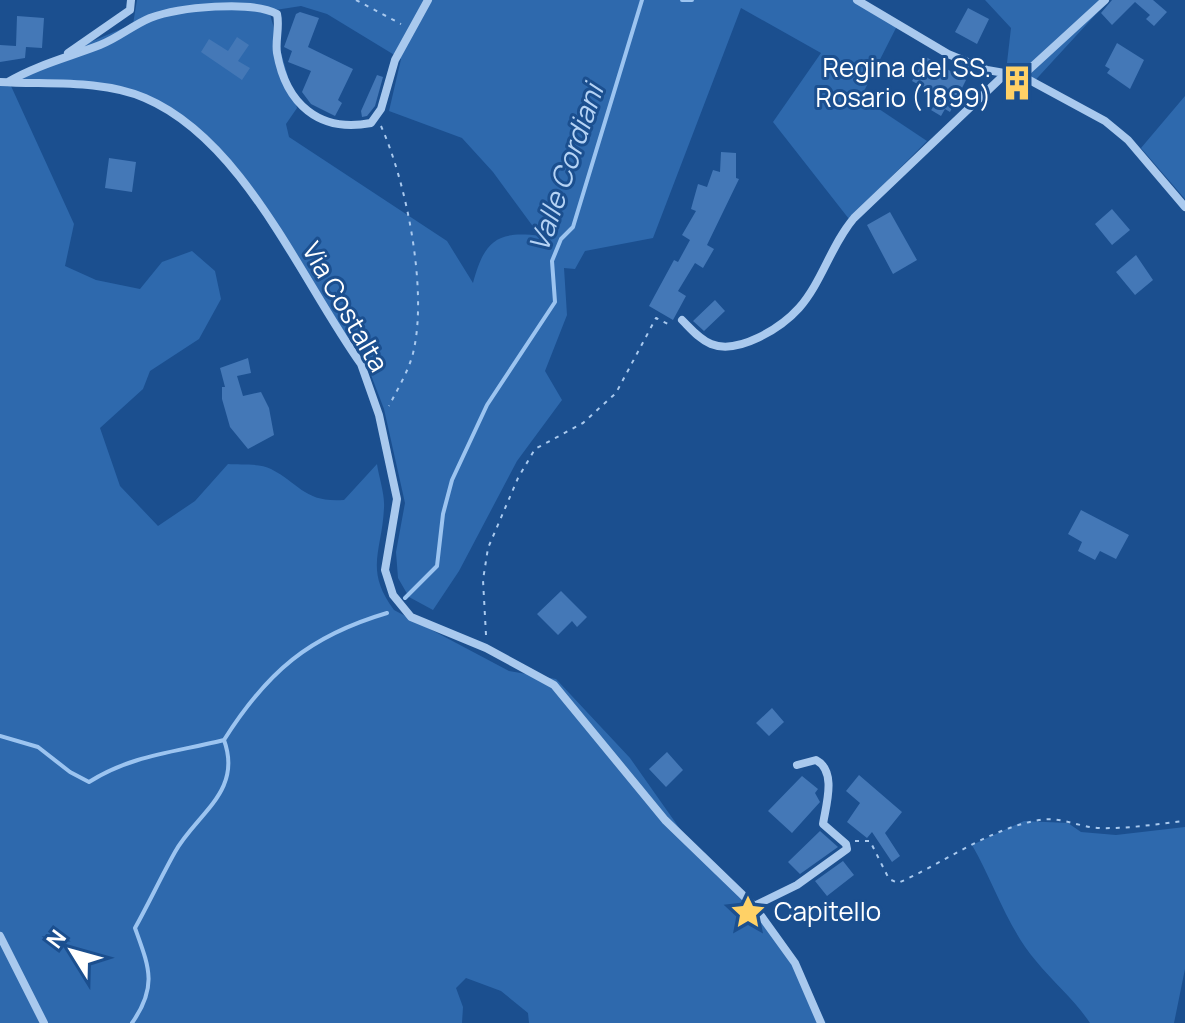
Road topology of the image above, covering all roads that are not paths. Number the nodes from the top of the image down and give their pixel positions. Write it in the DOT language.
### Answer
graph roads {
  1 [pos="131,0"];
  2 [pos="428,0"];
  3 [pos="857,0"];
  4 [pos="1105,0"];
  5 [pos="61,58"];
  6 [pos="1004,75"];
  7 [pos="1022,76"];
  8 [pos="4,82"];
  9 [pos="1185,207"];
  10 [pos="682,320"];
  11 [pos="797,765"];
  12 [pos="754,906"];
  13 [pos="0,936"];
  14 [pos="44,1023"];
  15 [pos="821,1023"];
  1 -- 5 [label="street"];
  2 -- 5 [label="street"];
  3 -- 6 [label="street"];
  4 -- 7 [label="street"];
  5 -- 8 [label="street"];
  6 -- 7 [label="street"];
  6 -- 10 [label="street"];
  7 -- 9 [label="street"];
  8 -- 12 [label="street, Via Costalta"];
  11 -- 12 [label="street"];
  12 -- 15 [label="street, Via Costalta"];
  13 -- 14 [label="street"];
}
